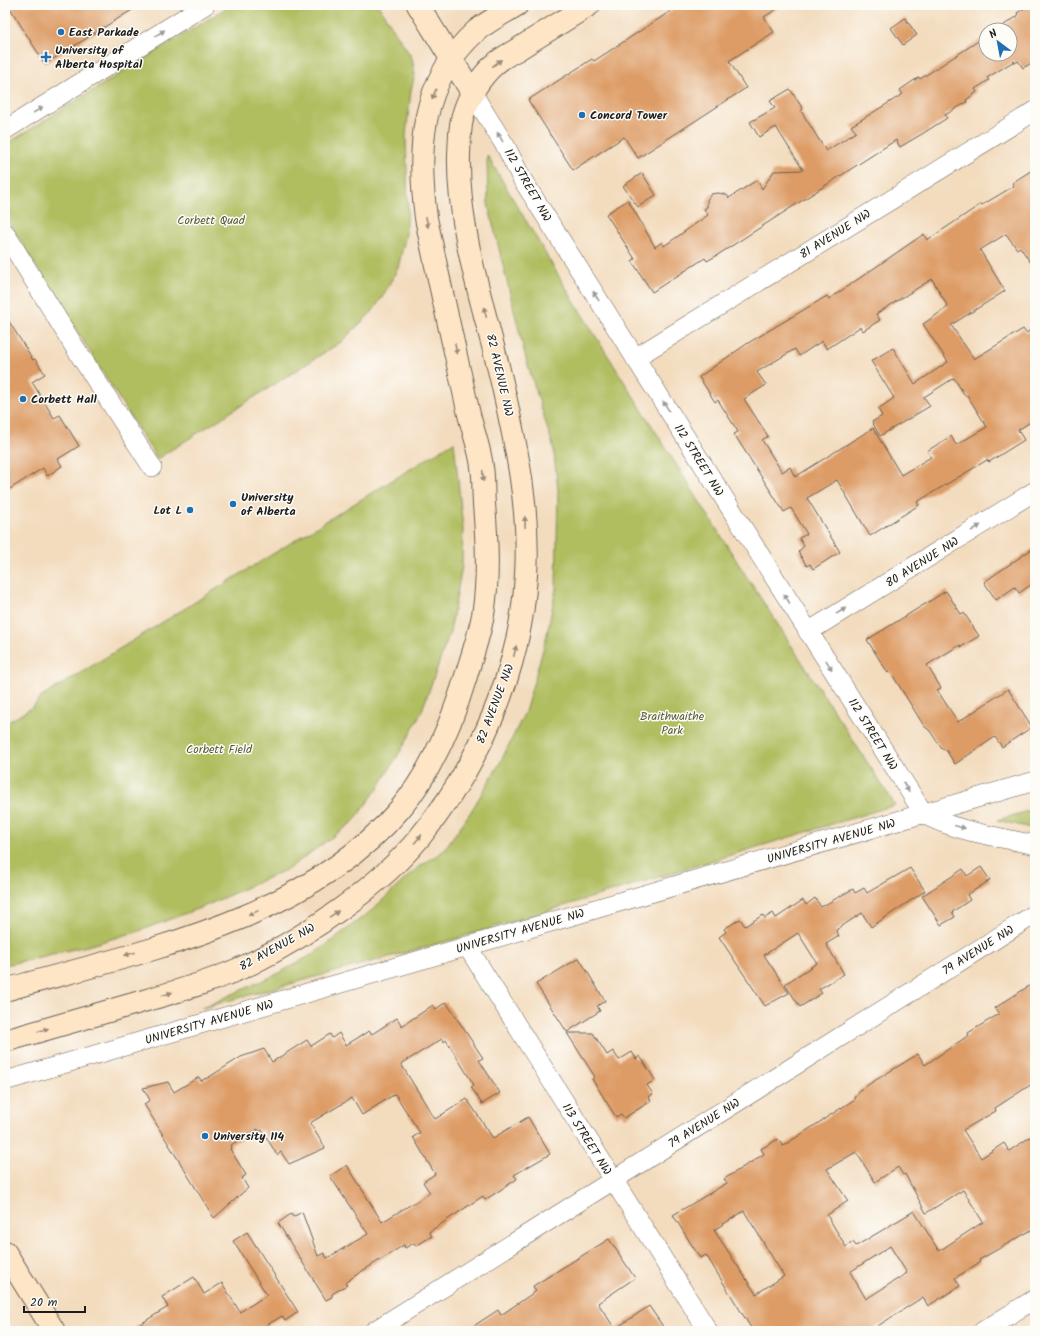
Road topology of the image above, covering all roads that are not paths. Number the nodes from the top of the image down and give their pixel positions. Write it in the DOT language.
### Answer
graph roads {
  1 [pos="205,5"];
  2 [pos="418,5"];
  3 [pos="517,5"];
  4 [pos="589,5"];
  5 [pos="452,60"];
  6 [pos="473,94"];
  7 [pos="1035,111"];
  8 [pos="5,130"];
  9 [pos="5,233"];
  10 [pos="636,358"];
  11 [pos="152,467"];
  12 [pos="1035,491"];
  13 [pos="808,632"];
  14 [pos="1035,781"];
  15 [pos="924,814"];
  16 [pos="1035,845"];
  17 [pos="1035,914"];
  18 [pos="467,946"];
  19 [pos="5,990"];
  20 [pos="5,1041"];
  21 [pos="5,1081"];
  22 [pos="613,1180"];
  23 [pos="5,1252"];
  24 [pos="1035,1299"];
  25 [pos="54,1331"];
  26 [pos="374,1331"];
  27 [pos="708,1331"];
  28 [pos="983,1331"];
  8 -- 1 [label="street, one-way"];
  2 -- 5 [label="main road, 112 STREET NW"];
  3 -- 5 [label="main road"];
  6 -- 4 [label="main road, 82 AVENUE NW, one-way"];
  5 -- 6 [label="main road, 112 STREET NW"];
  5 -- 19 [label="main road, one-way"];
  10 -- 6 [label="street, 112 STREET NW, one-way"];
  20 -- 6 [label="main road, 82 AVENUE NW, one-way"];
  7 -- 10 [label="street, 81 AVENUE NW"];
  9 -- 11 [label="street"];
  13 -- 10 [label="street, 112 STREET NW, one-way"];
  13 -- 12 [label="street, 80 AVENUE NW, one-way"];
  13 -- 15 [label="street, 112 STREET NW, one-way"];
  14 -- 15 [label="street, UNIVERSITY AVENUE NW"];
  15 -- 16 [label="street, one-way"];
  15 -- 18 [label="street, UNIVERSITY AVENUE NW"];
  17 -- 22 [label="street, 79 AVENUE NW"];
  18 -- 21 [label="street, UNIVERSITY AVENUE NW"];
  18 -- 22 [label="street, 113 STREET NW"];
  22 -- 26 [label="street, 79 AVENUE NW"];
  22 -- 27 [label="street, 113 STREET NW"];
  23 -- 25 [label="main road"];
  24 -- 28 [label="street"];
}
